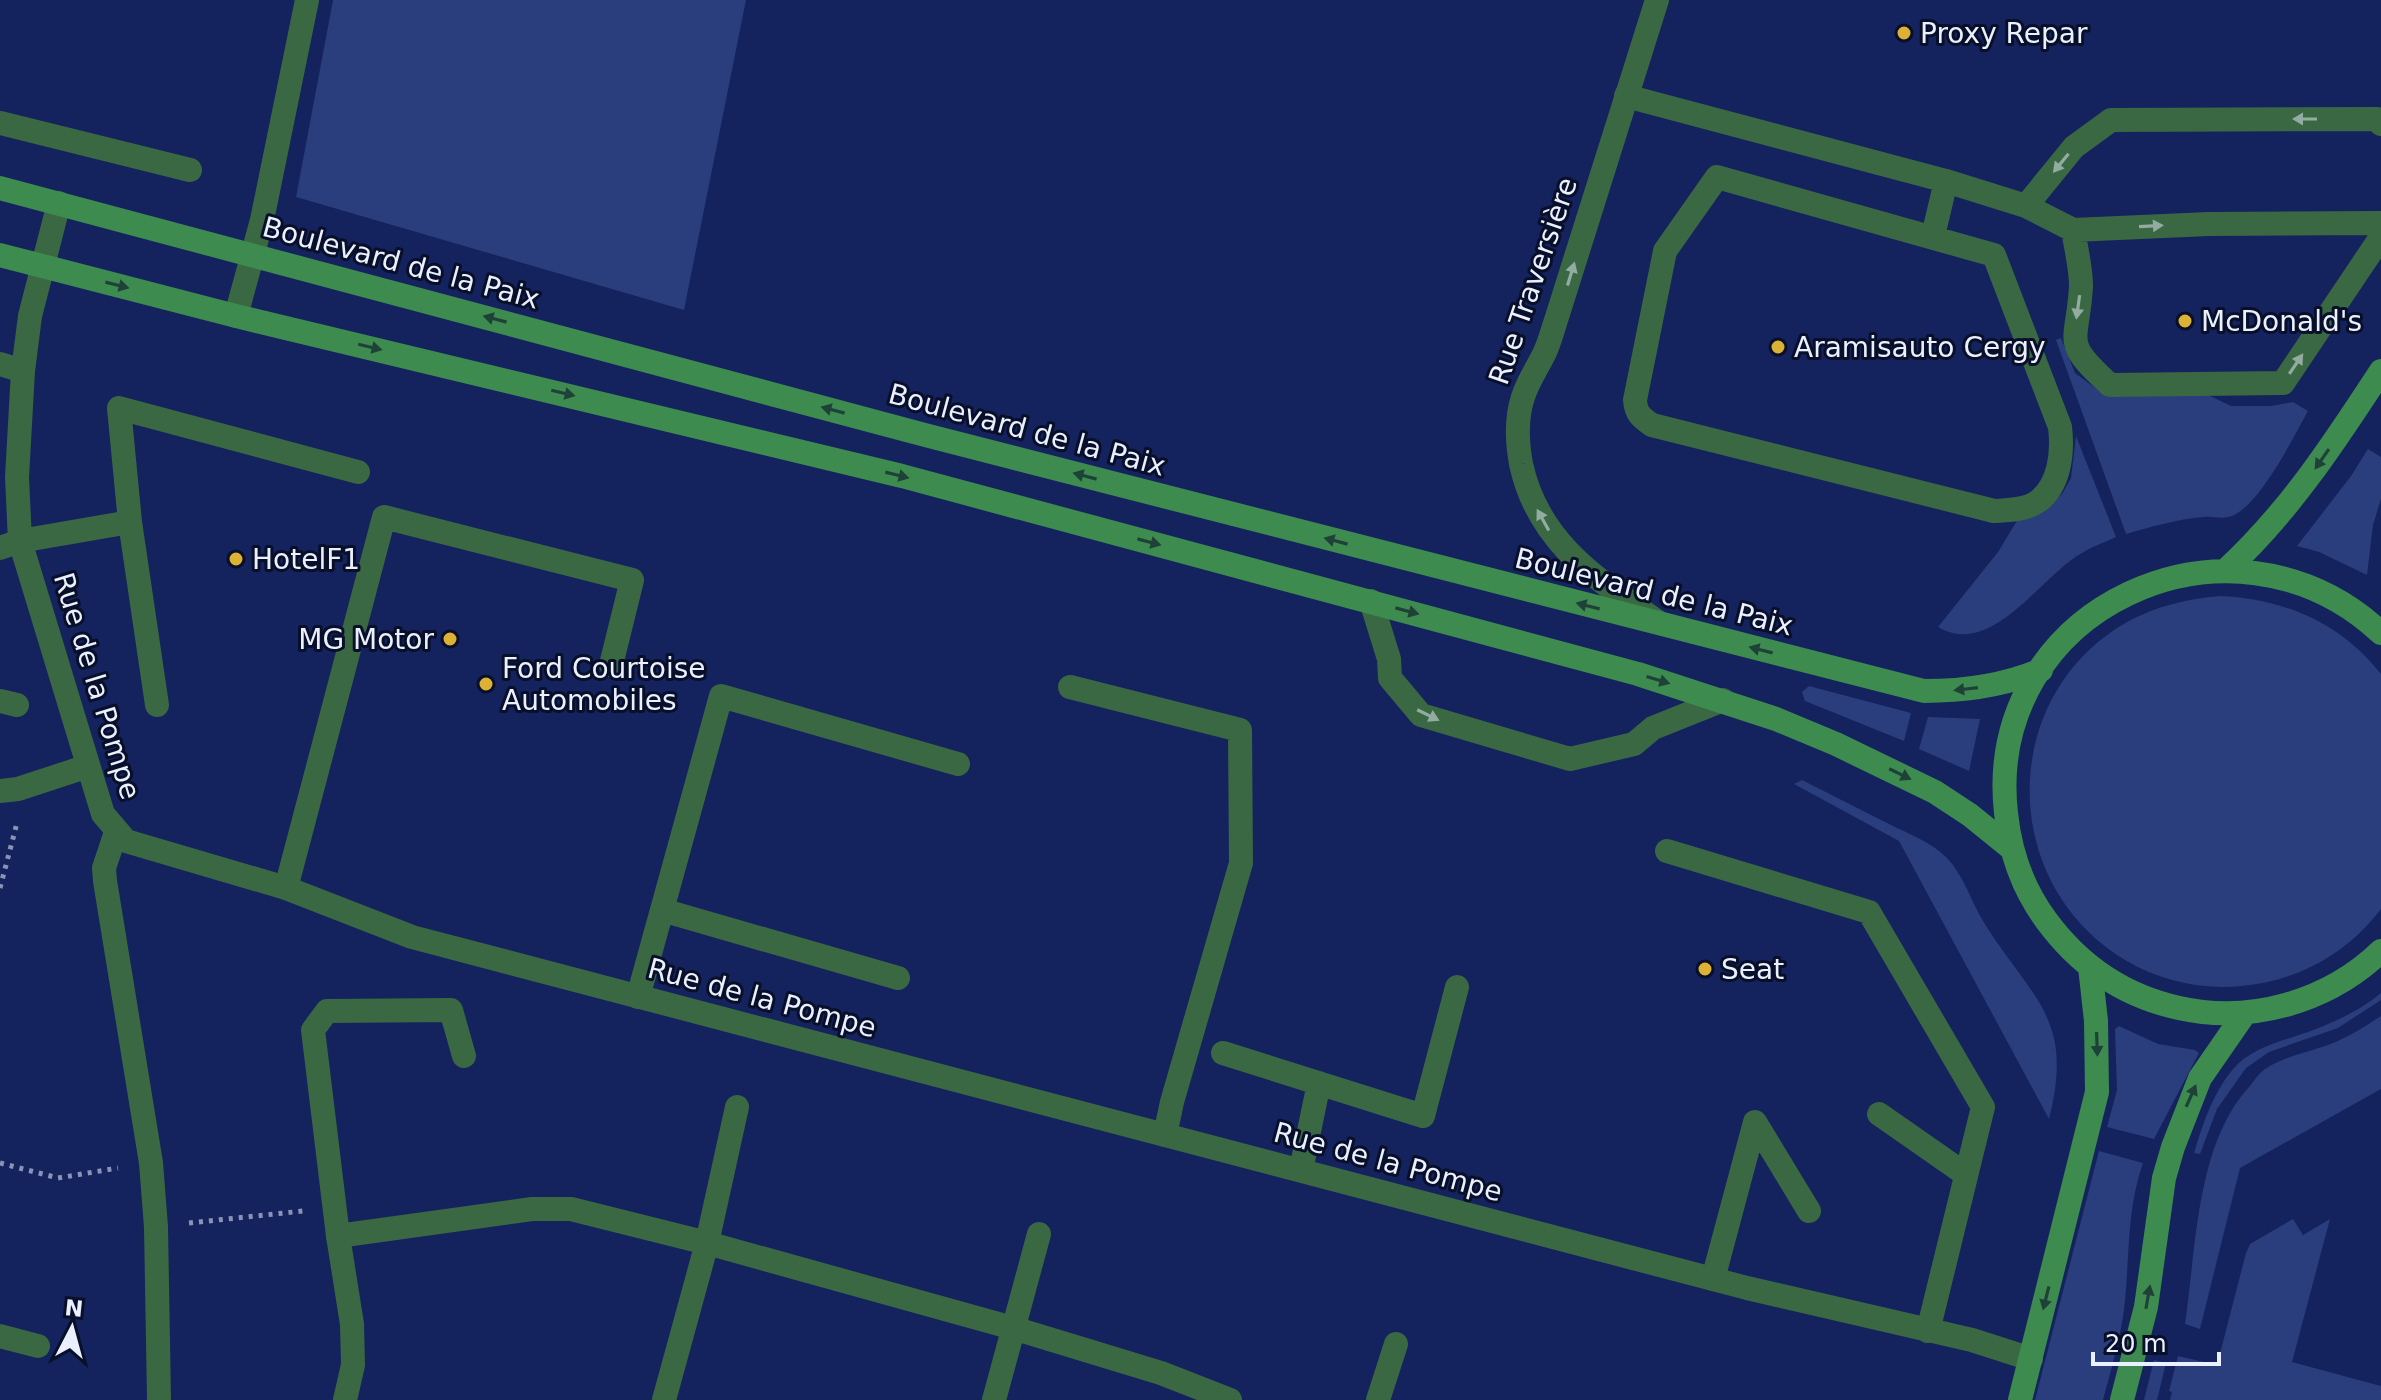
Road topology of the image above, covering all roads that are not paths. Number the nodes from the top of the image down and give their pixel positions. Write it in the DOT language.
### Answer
graph roads {
  1 [pos="307,0"];
  2 [pos="1657,0"];
  3 [pos="1626,96"];
  4 [pos="0,123"];
  5 [pos="2381,124"];
  6 [pos="190,170"];
  7 [pos="1946,181"];
  8 [pos="0,188"];
  9 [pos="59,203"];
  10 [pos="2026,206"];
  11 [pos="2381,223"];
  12 [pos="2073,230"];
  13 [pos="1933,236"];
  14 [pos="2381,237"];
  15 [pos="252,254"];
  16 [pos="0,255"];
  17 [pos="42,266"];
  18 [pos="236,316"];
  19 [pos="12,368"];
  20 [pos="2381,371"];
  21 [pos="358,472"];
  22 [pos="130,522"];
  23 [pos="10,545"];
  24 [pos="2226,570"];
  25 [pos="1371,601"];
  26 [pos="1663,626"];
  27 [pos="2381,633"];
  28 [pos="611,665"];
  29 [pos="2041,670"];
  30 [pos="1070,687"];
  31 [pos="1723,700"];
  32 [pos="157,705"];
  33 [pos="958,764"];
  34 [pos="88,766"];
  35 [pos="0,791"];
  36 [pos="116,832"];
  37 [pos="2012,849"];
  38 [pos="1667,851"];
  39 [pos="286,888"];
  40 [pos="662,910"];
  41 [pos="2381,951"];
  42 [pos="2090,967"];
  43 [pos="898,978"];
  44 [pos="1457,987"];
  45 [pos="638,997"];
  46 [pos="2245,1013"];
  47 [pos="1223,1053"];
  48 [pos="464,1056"];
  49 [pos="1319,1083"];
  50 [pos="737,1107"];
  51 [pos="1879,1114"];
  52 [pos="1165,1135"];
  53 [pos="1301,1170"];
  54 [pos="1965,1174"];
  55 [pos="1809,1211"];
  56 [pos="1039,1234"];
  57 [pos="338,1236"];
  58 [pos="707,1243"];
  59 [pos="1713,1279"];
  60 [pos="1013,1328"];
  61 [pos="1928,1331"];
  62 [pos="0,1336"];
  63 [pos="1396,1344"];
  64 [pos="38,1346"];
  65 [pos="2031,1359"];
  66 [pos="159,1400"];
  67 [pos="345,1400"];
  68 [pos="664,1400"];
  69 [pos="994,1400"];
  70 [pos="1230,1400"];
  71 [pos="1378,1400"];
  72 [pos="2020,1400"];
  73 [pos="2122,1400"];
  1 -- 15 [label="street"];
  2 -- 3 [label="street, Rue Traversière"];
  3 -- 7 [label="street"];
  26 -- 3 [label="street, Rue Traversière, one-way"];
  4 -- 6 [label="street"];
  5 -- 10 [label="street, one-way"];
  7 -- 10 [label="street"];
  7 -- 13 [label="street"];
  8 -- 9 [label="main road, Boulevard de la Paix"];
  9 -- 15 [label="main road, Boulevard de la Paix"];
  9 -- 17 [label="street, Rue de la Pompe"];
  10 -- 12 [label="street"];
  12 -- 11 [label="street, one-way"];
  12 -- 14 [label="street, one-way"];
  13 -- 13 [label="street"];
  15 -- 18 [label="street"];
  26 -- 15 [label="main road, Boulevard de la Paix, one-way"];
  16 -- 17 [label="main road"];
  17 -- 18 [label="main road, one-way"];
  17 -- 19 [label="street, Rue de la Pompe"];
  18 -- 25 [label="main road, one-way"];
  19 -- 23 [label="street, Rue de la Pompe"];
  20 -- 24 [label="main road, one-way"];
  21 -- 22 [label="street"];
  22 -- 23 [label="street"];
  22 -- 32 [label="street"];
  23 -- 34 [label="street, Rue de la Pompe"];
  24 -- 27 [label="main road"];
  24 -- 29 [label="main road"];
  25 -- 31 [label="main road, one-way"];
  25 -- 31 [label="street, one-way"];
  29 -- 26 [label="main road, Boulevard de la Paix, one-way"];
  28 -- 39 [label="street"];
  29 -- 37 [label="main road"];
  30 -- 52 [label="street"];
  31 -- 37 [label="main road, one-way"];
  33 -- 40 [label="street"];
  34 -- 35 [label="street"];
  34 -- 36 [label="street, Rue de la Pompe"];
  36 -- 39 [label="street, Rue de la Pompe"];
  36 -- 66 [label="street"];
  37 -- 42 [label="main road"];
  38 -- 54 [label="street"];
  39 -- 45 [label="street, Rue de la Pompe"];
  40 -- 43 [label="street"];
  40 -- 45 [label="street"];
  41 -- 46 [label="main road"];
  42 -- 46 [label="main road"];
  42 -- 65 [label="main road, one-way"];
  44 -- 49 [label="street"];
  45 -- 52 [label="street, Rue de la Pompe"];
  73 -- 46 [label="main road, one-way"];
  47 -- 49 [label="street"];
  48 -- 57 [label="street"];
  49 -- 53 [label="street"];
  50 -- 58 [label="street"];
  51 -- 54 [label="street"];
  52 -- 53 [label="street, Rue de la Pompe"];
  53 -- 59 [label="street, Rue de la Pompe"];
  54 -- 61 [label="street"];
  55 -- 59 [label="street"];
  56 -- 60 [label="street"];
  57 -- 58 [label="street"];
  57 -- 67 [label="street"];
  58 -- 60 [label="street"];
  58 -- 68 [label="street"];
  59 -- 61 [label="street, Rue de la Pompe"];
  60 -- 69 [label="street"];
  60 -- 70 [label="street"];
  61 -- 65 [label="street, Rue de la Pompe"];
  62 -- 64 [label="street"];
  63 -- 71 [label="street"];
  65 -- 72 [label="main road"];
}
